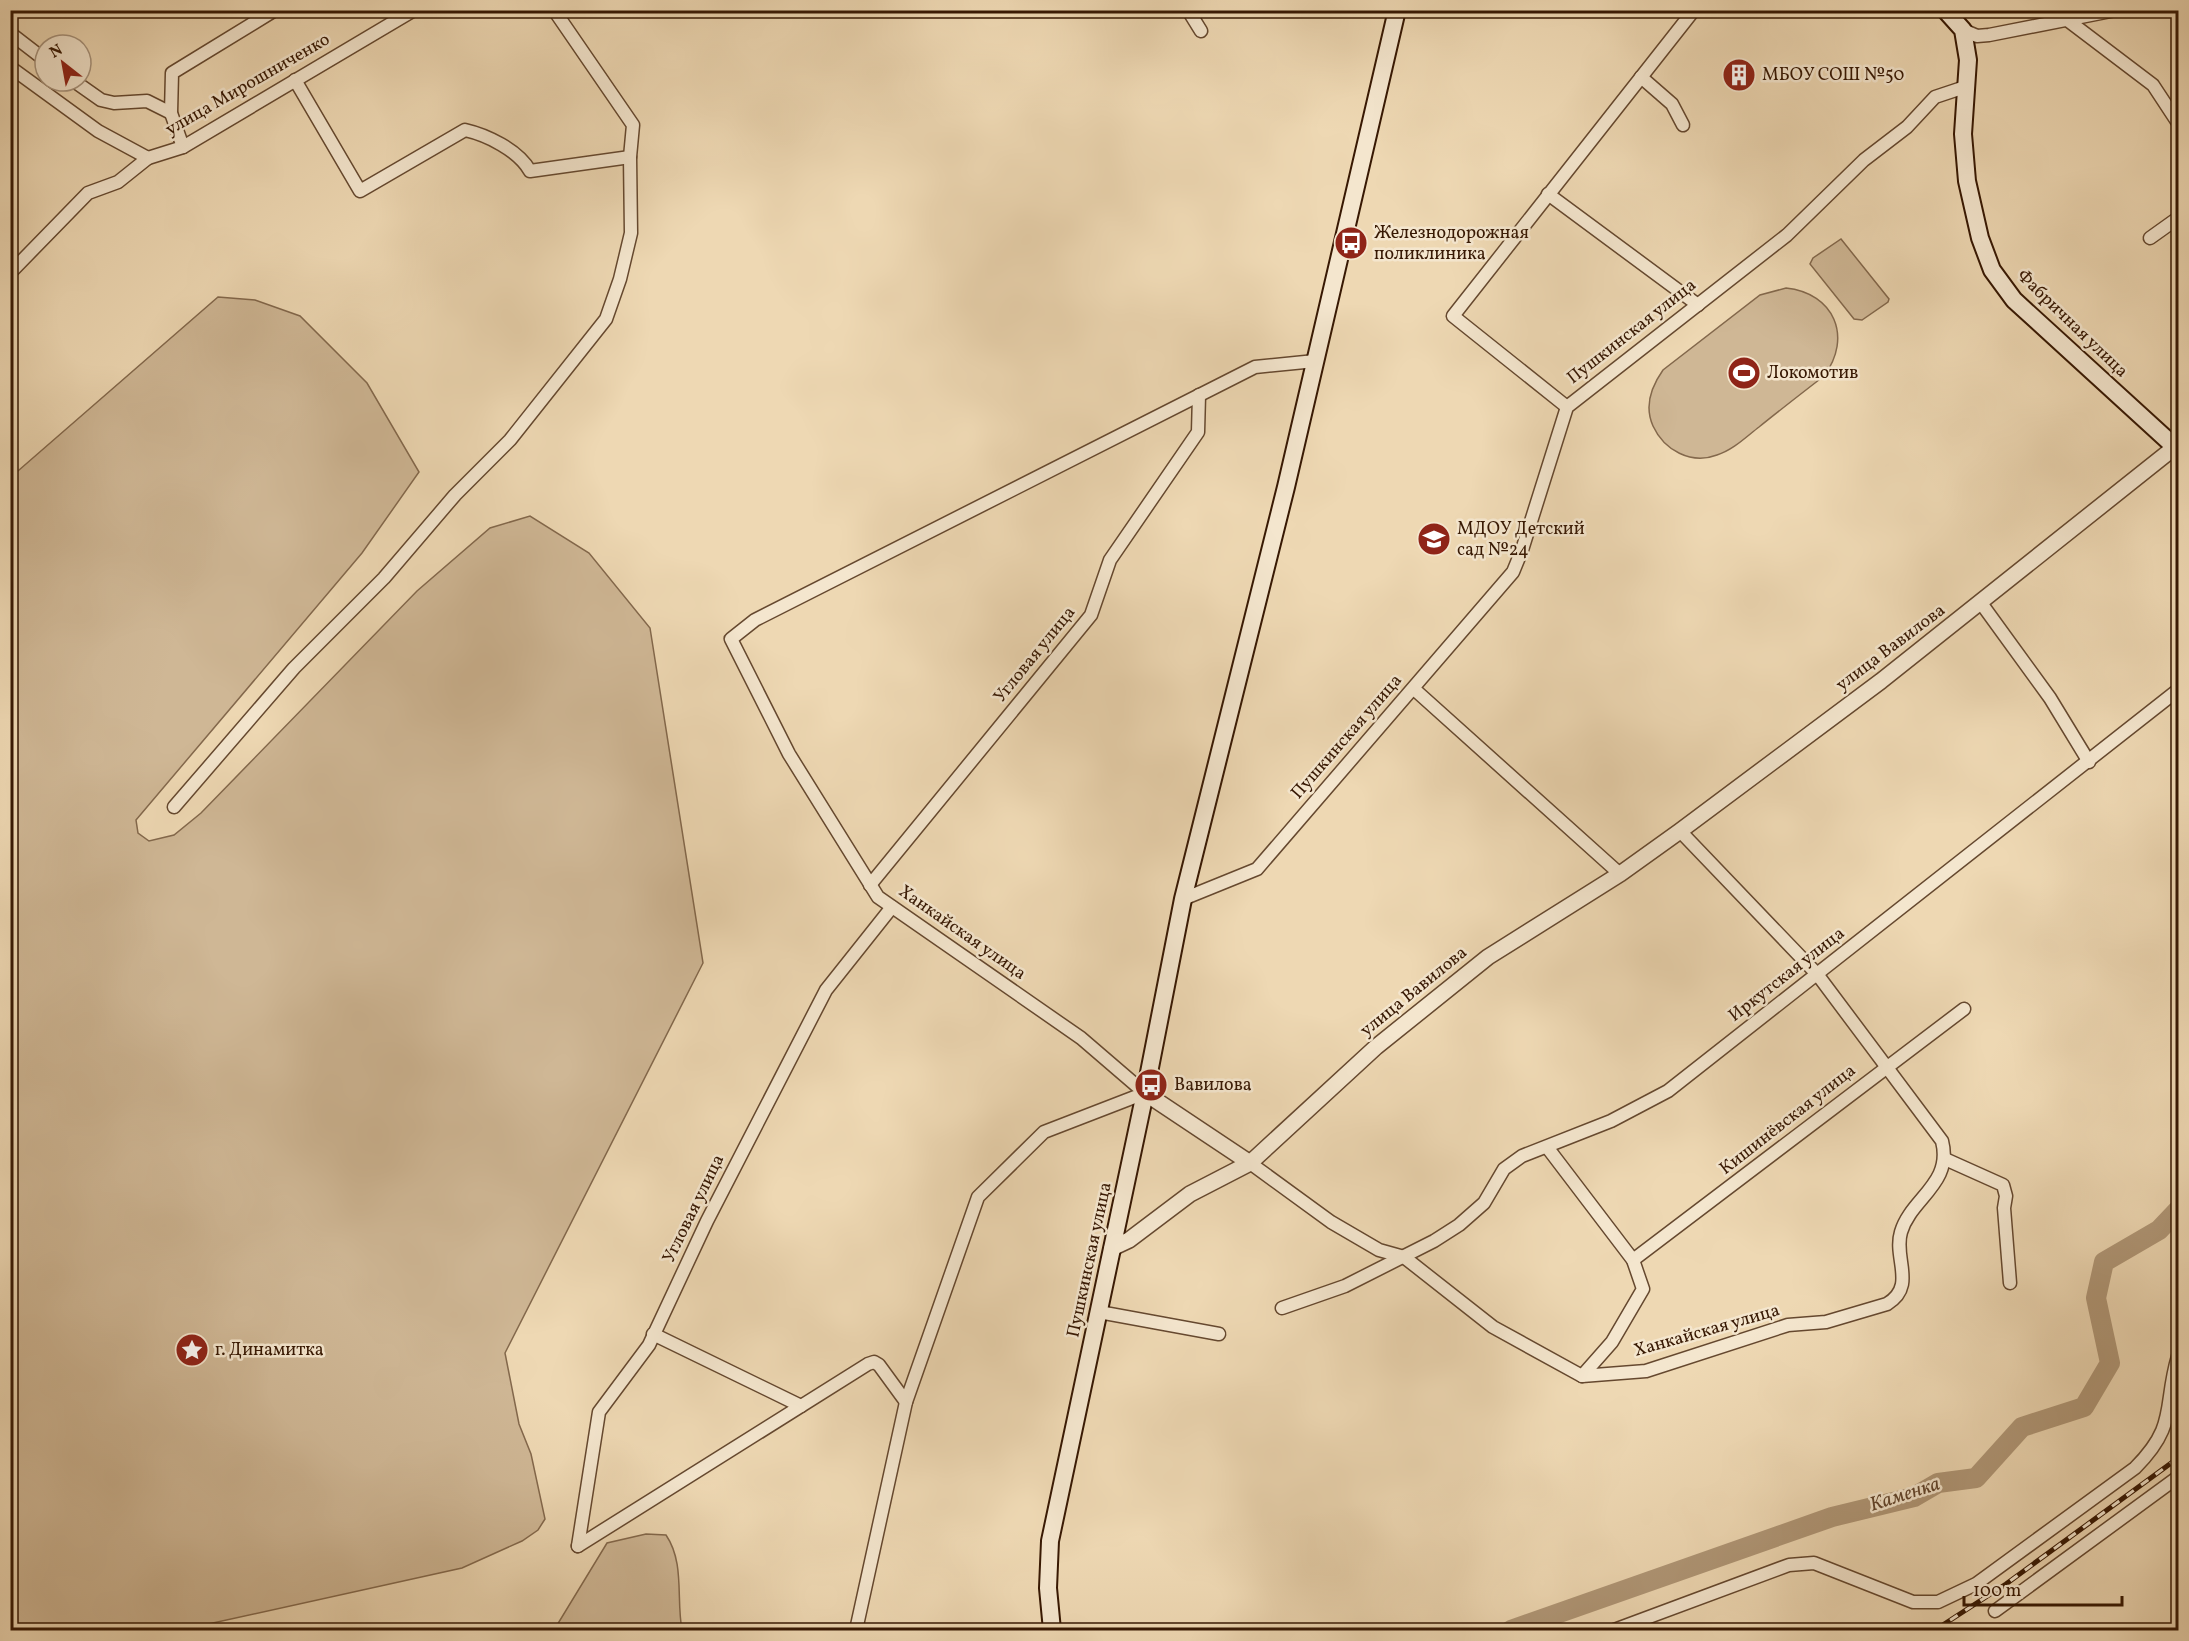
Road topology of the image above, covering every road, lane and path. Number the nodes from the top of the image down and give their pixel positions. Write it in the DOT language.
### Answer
graph roads {
  1 [pos="275,10"];
  2 [pos="414,10"];
  3 [pos="554,10"];
  4 [pos="1188,10"];
  5 [pos="1396,10"];
  6 [pos="1694,10"];
  7 [pos="1945,10"];
  8 [pos="2116,10"];
  9 [pos="2066,19"];
  10 [pos="1963,30"];
  11 [pos="1201,31"];
  12 [pos="10,33"];
  13 [pos="33,51"];
  14 [pos="10,67"];
  15 [pos="1641,77"];
  16 [pos="295,80"];
  17 [pos="1968,86"];
  18 [pos="91,93"];
  19 [pos="171,113"];
  20 [pos="2178,123"];
  21 [pos="1683,125"];
  22 [pos="183,147"];
  23 [pos="630,157"];
  24 [pos="148,158"];
  25 [pos="1548,194"];
  26 [pos="2178,218"];
  27 [pos="2150,238"];
  28 [pos="10,273"];
  29 [pos="1698,305"];
  30 [pos="1315,361"];
  31 [pos="1199,395"];
  32 [pos="1567,407"];
  33 [pos="2177,446"];
  34 [pos="1982,603"];
  35 [pos="1414,689"];
  36 [pos="2178,690"];
  37 [pos="2089,762"];
  38 [pos="174,807"];
  39 [pos="1680,831"];
  40 [pos="1620,874"];
  41 [pos="870,885"];
  42 [pos="1183,899"];
  43 [pos="892,907"];
  44 [pos="1817,974"];
  45 [pos="1964,1009"];
  46 [pos="1887,1065"];
  47 [pos="1145,1093"];
  48 [pos="1547,1147"];
  49 [pos="1945,1159"];
  50 [pos="1250,1163"];
  51 [pos="1112,1248"];
  52 [pos="1404,1257"];
  53 [pos="1633,1260"];
  54 [pos="2010,1283"];
  55 [pos="1282,1308"];
  56 [pos="1099,1312"];
  57 [pos="653,1334"];
  58 [pos="1219,1334"];
  59 [pos="2178,1356"];
  60 [pos="1582,1376"];
  61 [pos="906,1402"];
  62 [pos="801,1406"];
  63 [pos="2178,1477"];
  64 [pos="1995,1611"];
  65 [pos="856,1630"];
  66 [pos="1052,1630"];
  67 [pos="1614,1630"];
  1 -- 19 [label="street"];
  2 -- 16 [label="street, улица Мирошниченко"];
  3 -- 23 [label="street"];
  4 -- 11 [label="street"];
  5 -- 30 [label="main road, Пушкинская улица"];
  6 -- 15 [label="street"];
  7 -- 10 [label="main road"];
  8 -- 9 [label="street"];
  9 -- 10 [label="street"];
  9 -- 20 [label="street"];
  10 -- 17 [label="main road, Фабричная улица"];
  12 -- 13 [label="street"];
  14 -- 24 [label="street"];
  15 -- 21 [label="street"];
  15 -- 25 [label="street"];
  16 -- 22 [label="street, улица Мирошниченко"];
  16 -- 23 [label="street"];
  17 -- 29 [label="street, Пушкинская улица"];
  17 -- 33 [label="main road, Фабричная улица"];
  18 -- 19 [label="street"];
  19 -- 22 [label="street"];
  22 -- 24 [label="street, улица Мирошниченко"];
  23 -- 38 [label="street"];
  24 -- 28 [label="street"];
  25 -- 29 [label="street"];
  25 -- 32 [label="street"];
  26 -- 27 [label="street"];
  29 -- 32 [label="street, Пушкинская улица"];
  30 -- 31 [label="street"];
  30 -- 42 [label="main road, Пушкинская улица"];
  31 -- 41 [label="street, Угловая улица"];
  31 -- 41 [label="street, Ханкайская улица"];
  32 -- 35 [label="street, Пушкинская улица"];
  33 -- 34 [label="street, улица Вавилова"];
  34 -- 37 [label="street"];
  34 -- 39 [label="street, улица Вавилова"];
  35 -- 40 [label="street"];
  35 -- 42 [label="street, Пушкинская улица"];
  36 -- 37 [label="street, Иркутская улица"];
  37 -- 44 [label="street, Иркутская улица"];
  39 -- 40 [label="street, улица Вавилова"];
  39 -- 44 [label="street"];
  40 -- 50 [label="street, улица Вавилова"];
  41 -- 43 [label="street, Ханкайская улица"];
  42 -- 47 [label="main road, Пушкинская улица"];
  43 -- 47 [label="street, Ханкайская улица"];
  43 -- 57 [label="street, Угловая улица"];
  44 -- 46 [label="street"];
  44 -- 48 [label="street, Иркутская улица"];
  45 -- 46 [label="street, Кишинёвская улица"];
  46 -- 49 [label="street"];
  46 -- 53 [label="street, Кишинёвская улица"];
  47 -- 50 [label="street"];
  47 -- 51 [label="main road, Пушкинская улица"];
  47 -- 61 [label="street"];
  48 -- 52 [label="street, Иркутская улица"];
  48 -- 53 [label="street"];
  49 -- 54 [label="street"];
  49 -- 60 [label="street, Ханкайская улица"];
  50 -- 51 [label="street, улица Вавилова"];
  50 -- 52 [label="street"];
  51 -- 56 [label="main road, Пушкинская улица"];
  52 -- 55 [label="street, Иркутская улица"];
  52 -- 60 [label="street"];
  53 -- 60 [label="street"];
  56 -- 58 [label="street"];
  56 -- 66 [label="main road, Пушкинская улица"];
  57 -- 62 [label="street"];
  57 -- 62 [label="street, Угловая улица"];
  59 -- 67 [label="street"];
  61 -- 62 [label="street"];
  61 -- 65 [label="street"];
  63 -- 64 [label="street"];
}
